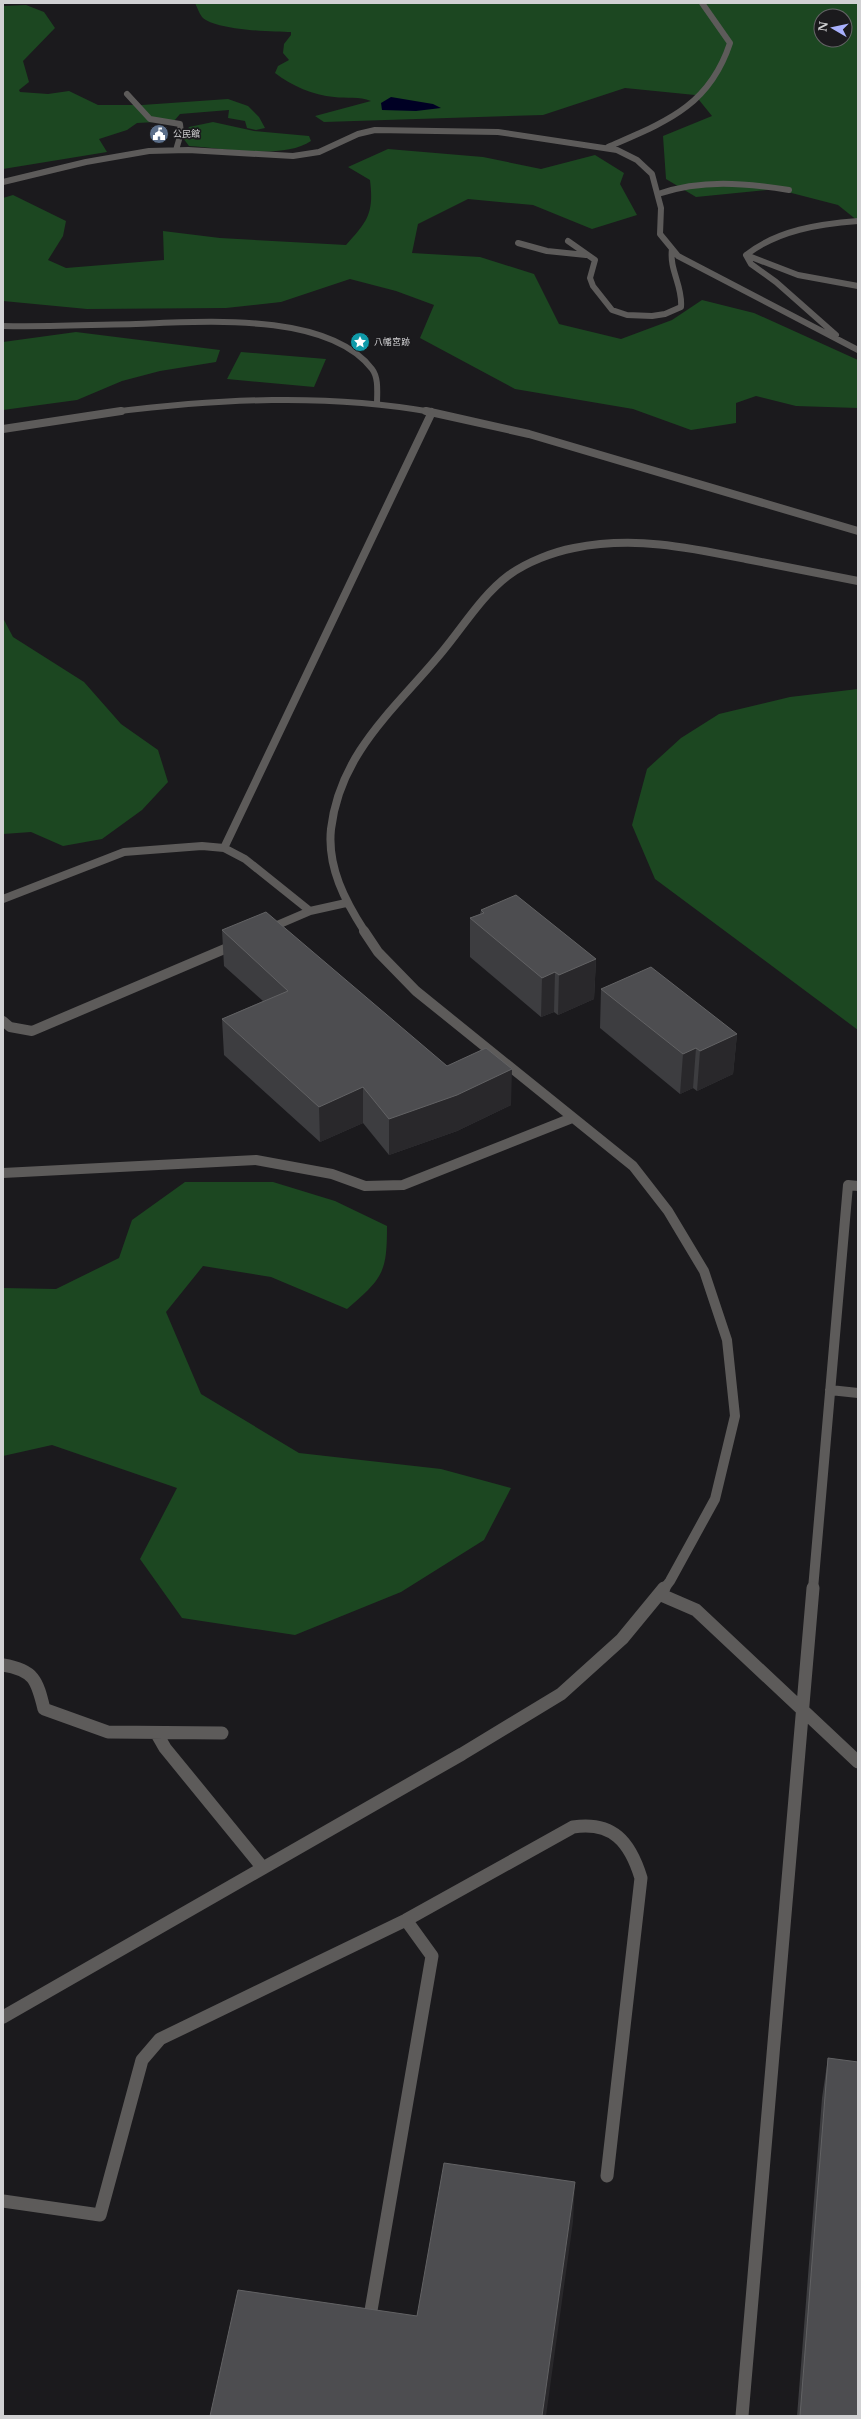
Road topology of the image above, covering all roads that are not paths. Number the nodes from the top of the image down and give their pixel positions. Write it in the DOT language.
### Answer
graph roads {
  1 [pos="702,3"];
  2 [pos="127,94"];
  3 [pos="608,147"];
  4 [pos="176,150"];
  5 [pos="3,182"];
  6 [pos="789,190"];
  7 [pos="658,194"];
  8 [pos="858,221"];
  9 [pos="568,241"];
  10 [pos="518,243"];
  11 [pos="672,249"];
  12 [pos="588,256"];
  13 [pos="746,256"];
  14 [pos="858,286"];
  15 [pos="3,326"];
  16 [pos="842,342"];
  17 [pos="858,350"];
  18 [pos="378,404"];
  19 [pos="432,412"];
  20 [pos="3,429"];
  21 [pos="858,531"];
  22 [pos="858,582"];
  23 [pos="224,848"];
  24 [pos="3,898"];
  25 [pos="346,903"];
  26 [pos="310,911"];
  27 [pos="260,933"];
  28 [pos="245,940"];
  29 [pos="3,1021"];
  30 [pos="572,1118"];
  31 [pos="3,1173"];
  32 [pos="858,1186"];
  33 [pos="830,1390"];
  34 [pos="858,1393"];
  35 [pos="659,1594"];
  36 [pos="3,1665"];
  37 [pos="803,1710"];
  38 [pos="222,1733"];
  39 [pos="157,1734"];
  40 [pos="858,1762"];
  41 [pos="262,1868"];
  42 [pos="406,1920"];
  43 [pos="3,2018"];
  44 [pos="607,2176"];
  45 [pos="3,2201"];
  46 [pos="368,2329"];
  47 [pos="742,2416"];
  1 -- 3 [label="street"];
  2 -- 4 [label="street"];
  3 -- 4 [label="street"];
  3 -- 7 [label="street"];
  4 -- 5 [label="street"];
  6 -- 7 [label="street"];
  7 -- 11 [label="street"];
  8 -- 13 [label="street"];
  9 -- 12 [label="street"];
  10 -- 12 [label="street"];
  11 -- 12 [label="street"];
  11 -- 16 [label="street"];
  13 -- 14 [label="street"];
  13 -- 16 [label="street"];
  15 -- 18 [label="street"];
  16 -- 17 [label="street"];
  18 -- 19 [label="street"];
  18 -- 20 [label="street"];
  19 -- 21 [label="street"];
  19 -- 23 [label="street"];
  22 -- 25 [label="street"];
  23 -- 24 [label="street"];
  23 -- 26 [label="street"];
  25 -- 26 [label="street"];
  25 -- 30 [label="street"];
  26 -- 27 [label="street"];
  28 -- 29 [label="street"];
  30 -- 31 [label="street"];
  30 -- 35 [label="street"];
  32 -- 33 [label="street"];
  33 -- 34 [label="street"];
  33 -- 37 [label="street"];
  35 -- 37 [label="street"];
  35 -- 41 [label="street"];
  36 -- 39 [label="street"];
  37 -- 40 [label="street"];
  37 -- 47 [label="street"];
  38 -- 39 [label="street"];
  39 -- 41 [label="street"];
  41 -- 43 [label="street"];
  42 -- 44 [label="street"];
  42 -- 45 [label="street"];
  42 -- 46 [label="street"];
}
